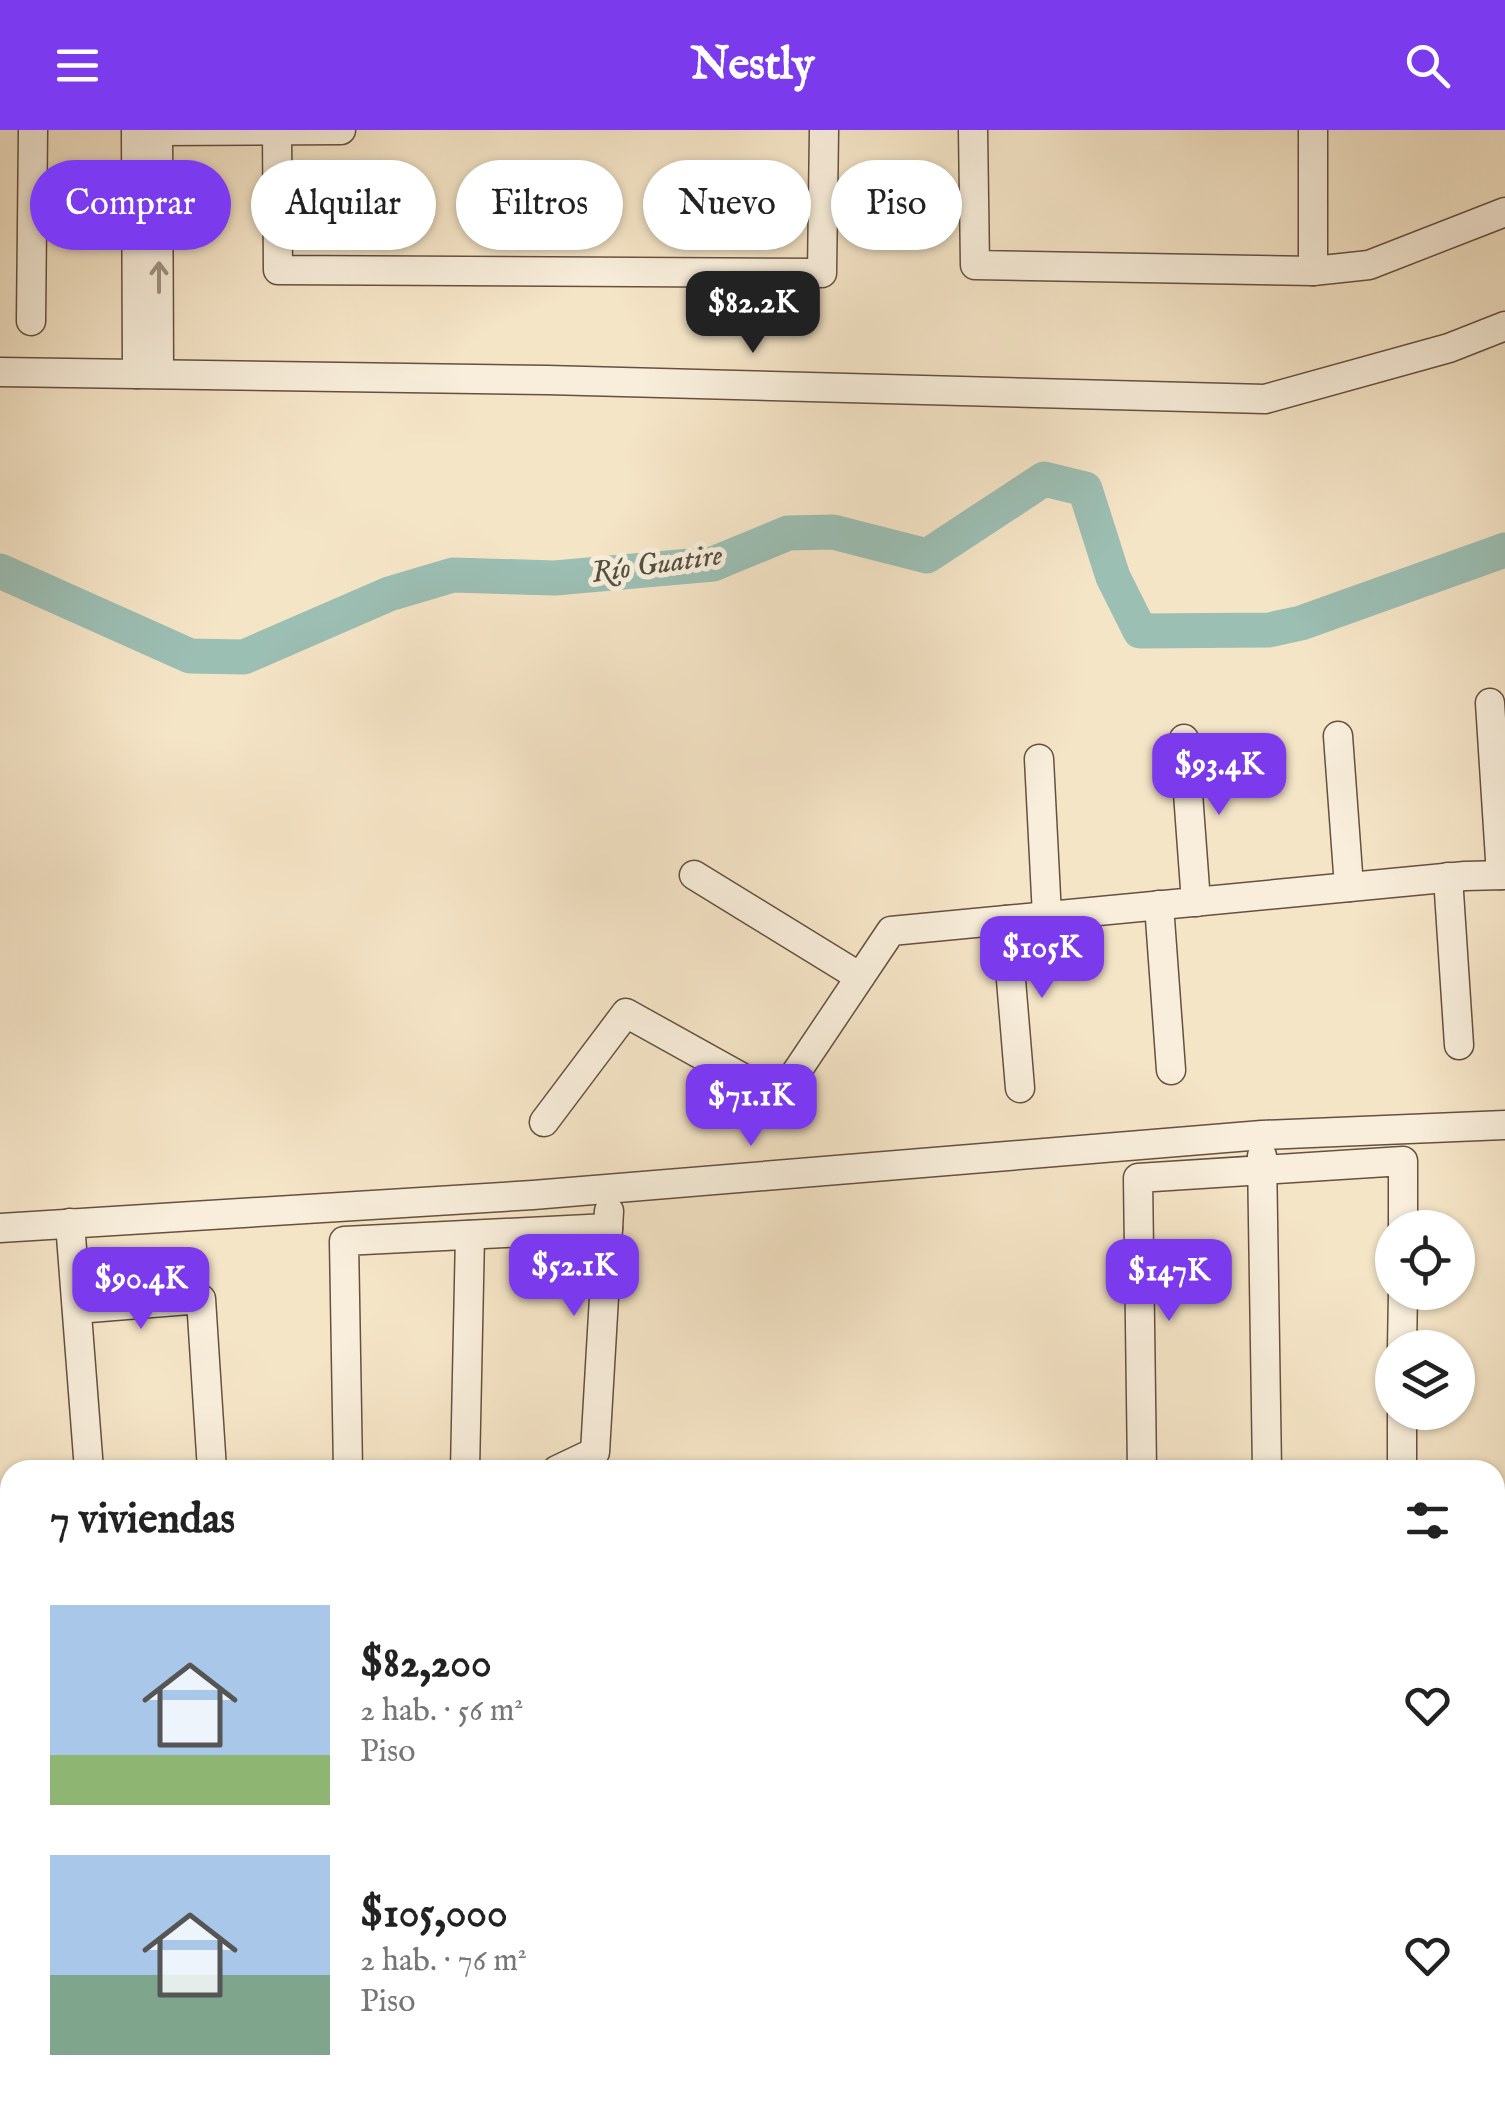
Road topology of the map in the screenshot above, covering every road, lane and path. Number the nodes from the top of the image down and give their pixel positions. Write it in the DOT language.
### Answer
graph roads {
  1 [pos="33,130"];
  2 [pos="136,130"];
  3 [pos="277,130"];
  4 [pos="341,130"];
  5 [pos="824,130"];
  6 [pos="973,130"];
  7 [pos="1314,130"];
  8 [pos="158,131"];
  9 [pos="1505,212"];
  10 [pos="1314,272"];
  11 [pos="31,320"];
  12 [pos="1505,326"];
  13 [pos="0,372"];
  14 [pos="148,374"];
  15 [pos="1490,704"];
  16 [pos="1338,736"];
  17 [pos="1184,740"];
  18 [pos="1039,758"];
  19 [pos="694,874"];
  20 [pos="1503,875"];
  21 [pos="1448,878"];
  22 [pos="1350,887"];
  23 [pos="1196,902"];
  24 [pos="1160,905"];
  25 [pos="1047,916"];
  26 [pos="1006,920"];
  27 [pos="860,977"];
  28 [pos="1459,1044"];
  29 [pos="1171,1070"];
  30 [pos="1020,1088"];
  31 [pos="544,1122"];
  32 [pos="1505,1125"];
  33 [pos="1262,1135"];
  34 [pos="1262,1171"];
  35 [pos="610,1189"];
  36 [pos="1403,1210"];
  37 [pos="70,1224"];
  38 [pos="0,1228"];
  39 [pos="608,1228"];
  40 [pos="470,1235"];
  41 [pos="76,1308"];
  42 [pos="1402,1430"];
  43 [pos="88,1460"];
  44 [pos="211,1460"];
  45 [pos="348,1460"];
  46 [pos="465,1460"];
  47 [pos="579,1460"];
  48 [pos="1142,1460"];
  49 [pos="1267,1460"];
  50 [pos="1402,1460"];
  1 -- 11 [label="street"];
  2 -- 14 [label="street"];
  3 -- 4 [label="street"];
  3 -- 5 [label="street"];
  3 -- 8 [label="street"];
  6 -- 10 [label="street"];
  7 -- 10 [label="street"];
  14 -- 8 [label="street, one-way"];
  9 -- 10 [label="street"];
  12 -- 14 [label="street"];
  13 -- 14 [label="street"];
  15 -- 20 [label="street"];
  16 -- 22 [label="street"];
  17 -- 23 [label="street"];
  18 -- 25 [label="street"];
  19 -- 27 [label="street"];
  20 -- 21 [label="street"];
  21 -- 22 [label="street"];
  21 -- 28 [label="street"];
  22 -- 23 [label="street"];
  23 -- 24 [label="street"];
  24 -- 25 [label="street"];
  24 -- 29 [label="street"];
  25 -- 26 [label="street"];
  26 -- 27 [label="street"];
  26 -- 30 [label="street"];
  27 -- 31 [label="street"];
  32 -- 33 [label="street"];
  33 -- 34 [label="street"];
  33 -- 35 [label="street"];
  34 -- 36 [label="street"];
  34 -- 48 [label="street"];
  34 -- 49 [label="street"];
  35 -- 37 [label="street"];
  35 -- 39 [label="street"];
  37 -- 38 [label="street"];
  37 -- 41 [label="street"];
  39 -- 40 [label="street"];
  39 -- 47 [label="street"];
  40 -- 45 [label="street"];
  40 -- 46 [label="street"];
  41 -- 43 [label="street"];
  41 -- 44 [label="street"];
  42 -- 50 [label="street"];
}
